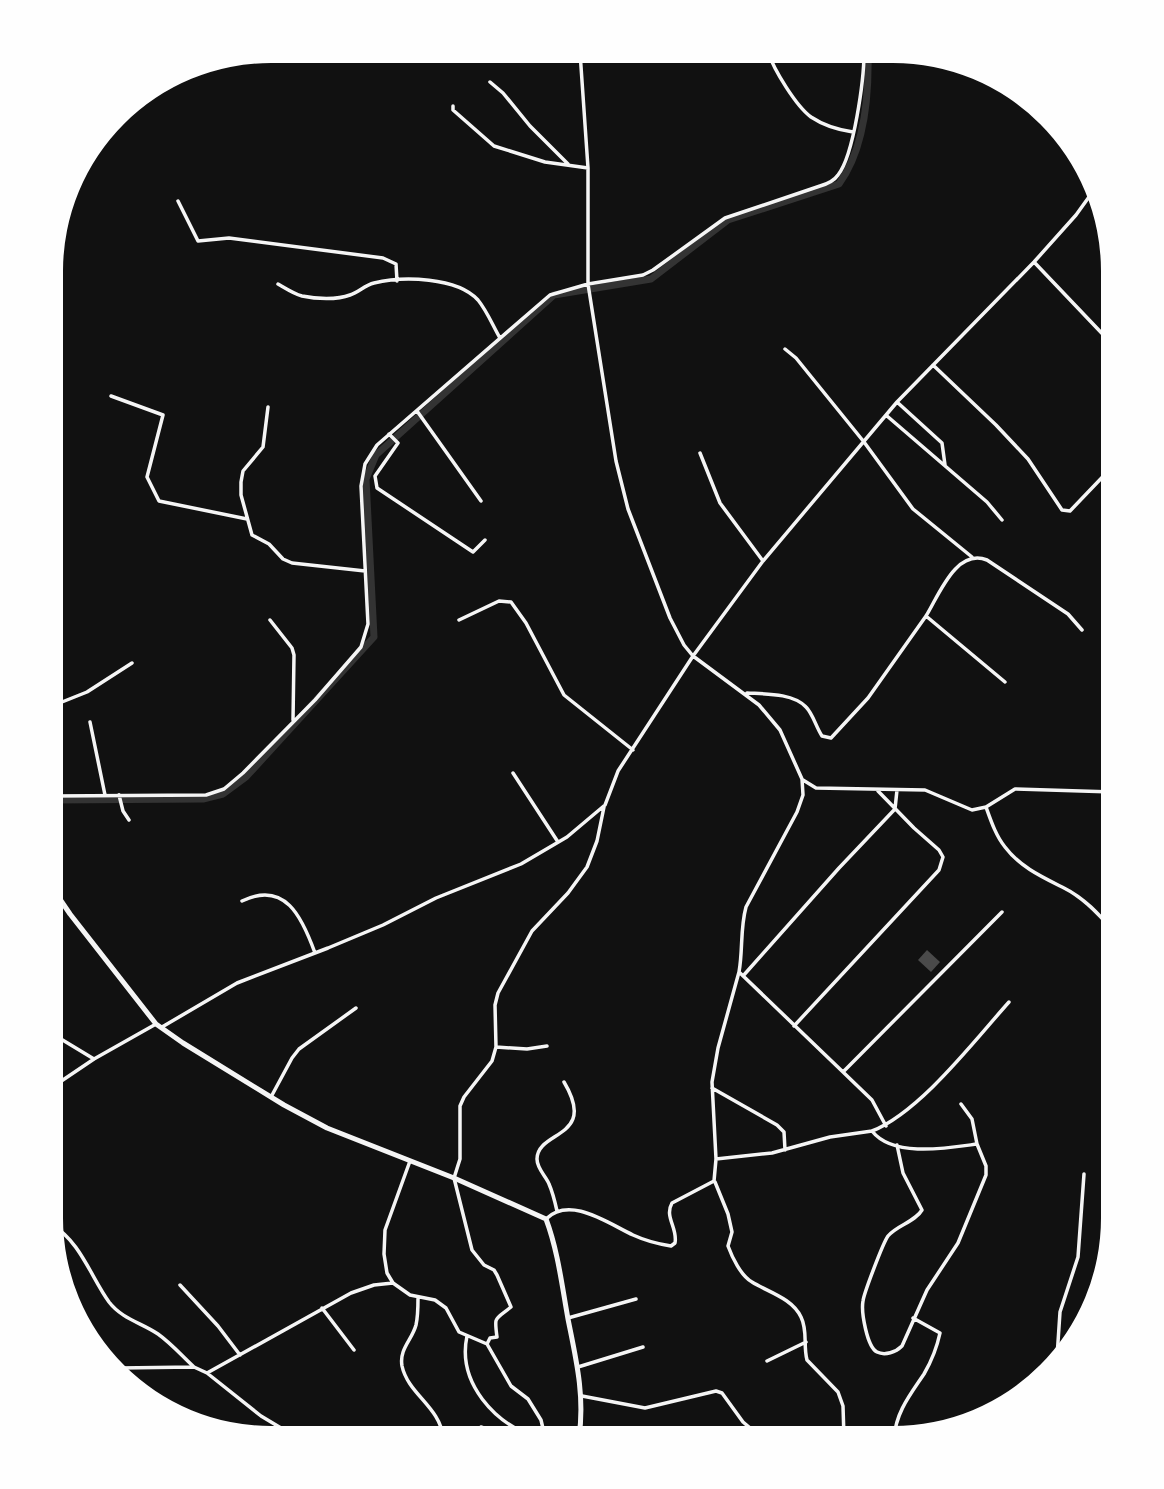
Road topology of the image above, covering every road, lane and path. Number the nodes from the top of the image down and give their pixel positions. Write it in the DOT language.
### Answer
graph roads {
  1 [pos="581,63"];
  2 [pos="773,63"];
  3 [pos="864,63"];
  4 [pos="490,82"];
  5 [pos="453,106"];
  6 [pos="853,132"];
  7 [pos="570,166"];
  8 [pos="588,168"];
  9 [pos="1088,199"];
  10 [pos="178,201"];
  11 [pos="1034,262"];
  12 [pos="397,281"];
  13 [pos="278,284"];
  14 [pos="588,284"];
  15 [pos="1101,332"];
  16 [pos="499,338"];
  17 [pos="785,349"];
  18 [pos="933,365"];
  19 [pos="111,396"];
  20 [pos="897,402"];
  21 [pos="268,407"];
  22 [pos="417,411"];
  23 [pos="887,415"];
  24 [pos="388,435"];
  25 [pos="864,442"];
  26 [pos="700,453"];
  27 [pos="946,465"];
  28 [pos="1101,479"];
  29 [pos="481,501"];
  30 [pos="247,519"];
  31 [pos="1002,520"];
  32 [pos="485,540"];
  33 [pos="972,557"];
  34 [pos="763,561"];
  35 [pos="365,571"];
  36 [pos="926,616"];
  37 [pos="459,620"];
  38 [pos="270,621"];
  39 [pos="1082,630"];
  40 [pos="693,656"];
  41 [pos="132,663"];
  42 [pos="1005,682"];
  43 [pos="745,693"];
  44 [pos="63,702"];
  45 [pos="90,722"];
  46 [pos="293,722"];
  47 [pos="633,750"];
  48 [pos="513,773"];
  49 [pos="802,779"];
  50 [pos="878,790"];
  51 [pos="897,790"];
  52 [pos="1101,792"];
  53 [pos="105,795"];
  54 [pos="119,795"];
  55 [pos="63,796"];
  56 [pos="605,806"];
  57 [pos="986,807"];
  58 [pos="895,810"];
  59 [pos="129,820"];
  60 [pos="558,842"];
  61 [pos="242,901"];
  62 [pos="63,904"];
  63 [pos="1002,912"];
  64 [pos="1101,919"];
  65 [pos="315,953"];
  66 [pos="741,974"];
  67 [pos="1009,1002"];
  68 [pos="356,1008"];
  69 [pos="158,1026"];
  70 [pos="794,1026"];
  71 [pos="63,1040"];
  72 [pos="547,1046"];
  73 [pos="496,1047"];
  74 [pos="94,1059"];
  75 [pos="843,1072"];
  76 [pos="63,1080"];
  77 [pos="564,1082"];
  78 [pos="711,1088"];
  79 [pos="271,1097"];
  80 [pos="961,1104"];
  81 [pos="886,1126"];
  82 [pos="872,1131"];
  83 [pos="977,1144"];
  84 [pos="897,1145"];
  85 [pos="785,1150"];
  86 [pos="716,1159"];
  87 [pos="410,1161"];
  88 [pos="1084,1174"];
  89 [pos="454,1178"];
  90 [pos="714,1181"];
  91 [pos="557,1211"];
  92 [pos="545,1219"];
  93 [pos="64,1233"];
  94 [pos="393,1283"];
  95 [pos="180,1285"];
  96 [pos="418,1298"];
  97 [pos="636,1299"];
  98 [pos="322,1308"];
  99 [pos="568,1318"];
  100 [pos="913,1318"];
  101 [pos="467,1336"];
  102 [pos="806,1342"];
  103 [pos="487,1343"];
  104 [pos="1058,1344"];
  105 [pos="643,1347"];
  106 [pos="354,1350"];
  107 [pos="240,1355"];
  108 [pos="767,1361"];
  109 [pos="194,1367"];
  110 [pos="578,1367"];
  111 [pos="127,1368"];
  112 [pos="207,1373"];
  113 [pos="582,1396"];
  114 [pos="278,1426"];
  115 [pos="440,1426"];
  116 [pos="514,1426"];
  117 [pos="542,1426"];
  118 [pos="580,1426"];
  119 [pos="748,1426"];
  120 [pos="843,1426"];
  121 [pos="896,1426"];
  1 -- 8 [label="street"];
  2 -- 6 [label="street"];
  3 -- 6 [label="street"];
  4 -- 7 [label="street"];
  5 -- 7 [label="street"];
  6 -- 14 [label="street"];
  7 -- 8 [label="street"];
  8 -- 14 [label="street"];
  9 -- 11 [label="street"];
  10 -- 12 [label="street"];
  11 -- 15 [label="street"];
  11 -- 18 [label="street"];
  12 -- 13 [label="street"];
  12 -- 16 [label="street"];
  14 -- 16 [label="street"];
  14 -- 40 [label="street"];
  16 -- 22 [label="street"];
  17 -- 25 [label="street"];
  18 -- 20 [label="street"];
  18 -- 28 [label="street"];
  19 -- 30 [label="street"];
  20 -- 23 [label="street"];
  20 -- 27 [label="street"];
  21 -- 30 [label="street"];
  22 -- 24 [label="street"];
  22 -- 29 [label="street"];
  23 -- 25 [label="street"];
  23 -- 27 [label="street"];
  24 -- 32 [label="street"];
  24 -- 35 [label="street"];
  25 -- 33 [label="street"];
  25 -- 34 [label="street"];
  26 -- 34 [label="street"];
  27 -- 31 [label="street"];
  30 -- 35 [label="street"];
  33 -- 36 [label="street"];
  33 -- 39 [label="street"];
  34 -- 40 [label="street"];
  35 -- 46 [label="street"];
  36 -- 42 [label="street"];
  36 -- 43 [label="street"];
  37 -- 47 [label="street"];
  38 -- 46 [label="street"];
  40 -- 43 [label="street"];
  40 -- 47 [label="street"];
  41 -- 44 [label="street"];
  43 -- 49 [label="street"];
  45 -- 53 [label="street"];
  46 -- 54 [label="street"];
  47 -- 56 [label="street"];
  48 -- 60 [label="street"];
  49 -- 50 [label="street"];
  49 -- 66 [label="street"];
  50 -- 51 [label="street"];
  50 -- 58 [label="street"];
  51 -- 57 [label="street"];
  51 -- 58 [label="street"];
  52 -- 57 [label="street"];
  53 -- 54 [label="street"];
  53 -- 55 [label="street"];
  54 -- 59 [label="street"];
  56 -- 60 [label="street"];
  56 -- 73 [label="street"];
  57 -- 64 [label="street"];
  58 -- 66 [label="street"];
  58 -- 70 [label="street"];
  60 -- 65 [label="street"];
  61 -- 65 [label="street"];
  62 -- 69 [label="main road"];
  63 -- 75 [label="street"];
  65 -- 69 [label="street"];
  66 -- 70 [label="street"];
  66 -- 78 [label="street"];
  67 -- 81 [label="street"];
  68 -- 79 [label="street"];
  69 -- 74 [label="street"];
  69 -- 79 [label="main road"];
  70 -- 75 [label="street"];
  71 -- 74 [label="street"];
  72 -- 73 [label="street"];
  73 -- 89 [label="street"];
  74 -- 76 [label="street"];
  75 -- 81 [label="street"];
  77 -- 91 [label="street"];
  78 -- 85 [label="street"];
  78 -- 86 [label="street"];
  79 -- 87 [label="main road"];
  80 -- 83 [label="street"];
  81 -- 82 [label="street"];
  82 -- 84 [label="street"];
  82 -- 85 [label="street"];
  83 -- 84 [label="street"];
  83 -- 100 [label="street"];
  84 -- 100 [label="street"];
  85 -- 86 [label="street"];
  86 -- 90 [label="street"];
  87 -- 89 [label="main road"];
  87 -- 94 [label="street"];
  88 -- 104 [label="street"];
  89 -- 92 [label="main road"];
  89 -- 103 [label="street"];
  90 -- 91 [label="street"];
  90 -- 102 [label="street"];
  91 -- 92 [label="street"];
  92 -- 99 [label="main road"];
  93 -- 109 [label="street"];
  94 -- 96 [label="street"];
  94 -- 98 [label="street"];
  95 -- 107 [label="street"];
  96 -- 101 [label="street"];
  96 -- 115 [label="street"];
  97 -- 99 [label="street"];
  98 -- 106 [label="street"];
  98 -- 107 [label="street"];
  99 -- 110 [label="main road"];
  100 -- 121 [label="street"];
  101 -- 103 [label="street"];
  101 -- 116 [label="street"];
  102 -- 108 [label="street"];
  102 -- 120 [label="street"];
  103 -- 117 [label="street"];
  105 -- 110 [label="street"];
  107 -- 112 [label="street"];
  109 -- 111 [label="street"];
  109 -- 112 [label="street"];
  110 -- 113 [label="main road"];
  112 -- 114 [label="street"];
  113 -- 118 [label="main road"];
  113 -- 119 [label="street"];
}
